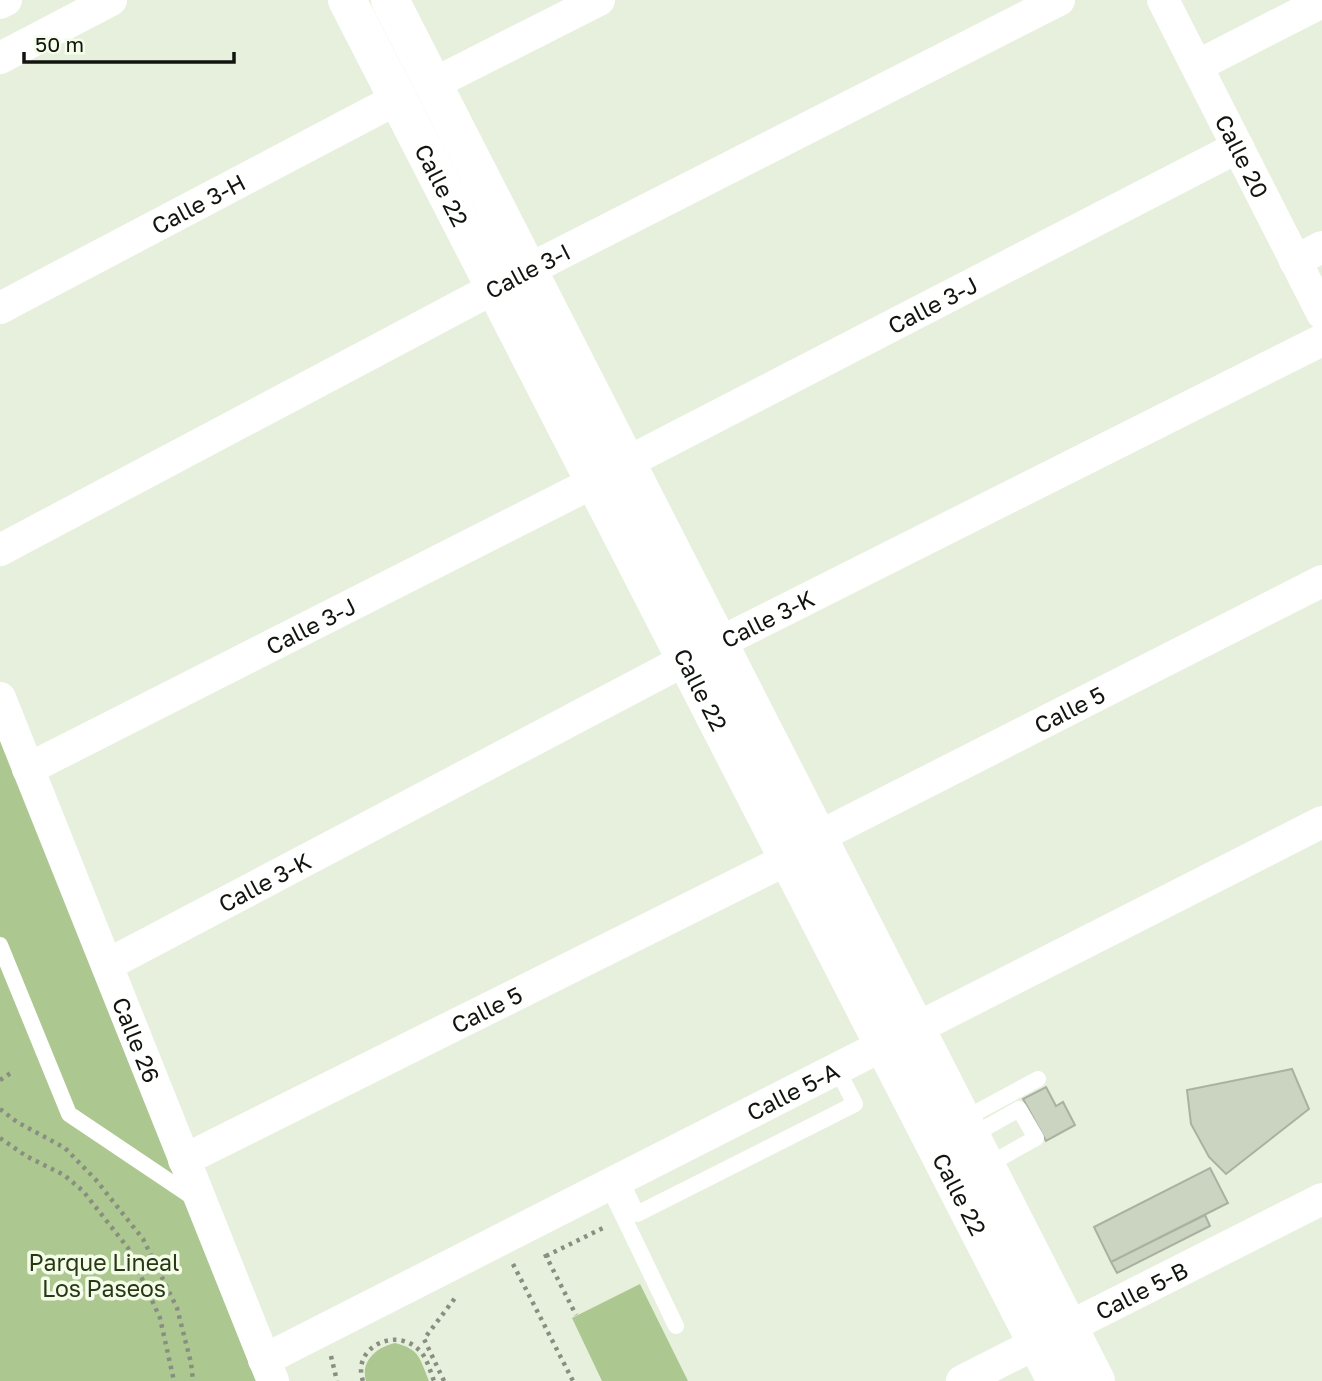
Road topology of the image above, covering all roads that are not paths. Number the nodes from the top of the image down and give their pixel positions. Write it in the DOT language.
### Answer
graph roads {
  1 [pos="6,0"];
  2 [pos="111,0"];
  3 [pos="346,0"];
  4 [pos="390,0"];
  5 [pos="599,0"];
  6 [pos="1059,0"];
  7 [pos="1163,0"];
  8 [pos="1322,2"];
  9 [pos="0,3"];
  10 [pos="0,58"];
  11 [pos="1197,66"];
  12 [pos="433,84"];
  13 [pos="397,99"];
  14 [pos="1238,147"];
  15 [pos="1309,254"];
  16 [pos="528,270"];
  17 [pos="495,288"];
  18 [pos="0,308"];
  19 [pos="1322,313"];
  20 [pos="1322,340"];
  21 [pos="626,463"];
  22 [pos="594,482"];
  23 [pos="0,550"];
  24 [pos="1322,581"];
  25 [pos="719,643"];
  26 [pos="685,660"];
  27 [pos="1,703"];
  28 [pos="28,769"];
  29 [pos="1322,822"];
  30 [pos="803,848"];
  31 [pos="0,945"];
  32 [pos="107,965"];
  33 [pos="900,1037"];
  34 [pos="1038,1079"];
  35 [pos="973,1141"];
  36 [pos="184,1160"];
  37 [pos="614,1182"];
  38 [pos="1322,1199"];
  39 [pos="202,1203"];
  40 [pos="676,1326"];
  41 [pos="1053,1335"];
  42 [pos="268,1370"];
  43 [pos="962,1381"];
  44 [pos="1056,1381"];
  45 [pos="1096,1381"];
  1 -- 9 [label="street"];
  2 -- 10 [label="street"];
  3 -- 13 [label="street, Calle 22"];
  4 -- 12 [label="street, Calle 22"];
  5 -- 12 [label="street"];
  6 -- 16 [label="street, Calle 3-I"];
  7 -- 11 [label="street, Calle 20"];
  8 -- 11 [label="street"];
  11 -- 14 [label="street, Calle 20"];
  12 -- 16 [label="street, Calle 22"];
  13 -- 17 [label="street, Calle 22"];
  13 -- 18 [label="street, Calle 3-H"];
  14 -- 15 [label="street, Calle 20"];
  14 -- 21 [label="street, Calle 3-J"];
  15 -- 19 [label="street, Calle 20"];
  16 -- 17 [label="street, Calle 3-I"];
  16 -- 21 [label="street, Calle 22"];
  17 -- 22 [label="street, Calle 22"];
  17 -- 23 [label="street, Calle 3-I"];
  20 -- 25 [label="street, Calle 3-K"];
  21 -- 25 [label="street, Calle 22"];
  22 -- 26 [label="street, Calle 22"];
  22 -- 28 [label="street, Calle 3-J"];
  24 -- 30 [label="street, Calle 5"];
  25 -- 26 [label="street, Calle 3-K"];
  25 -- 30 [label="street, Calle 22"];
  26 -- 30 [label="street, Calle 22"];
  26 -- 32 [label="street, Calle 3-K"];
  27 -- 28 [label="street, Calle 26"];
  28 -- 32 [label="street, Calle 26"];
  29 -- 33 [label="street, Calle 5-A"];
  30 -- 33 [label="street, Calle 22"];
  30 -- 36 [label="street, Calle 5"];
  31 -- 39 [label="lane"];
  32 -- 36 [label="street, Calle 26"];
  33 -- 35 [label="street, Calle 22"];
  33 -- 37 [label="street, Calle 5-A"];
  33 -- 41 [label="street, Calle 22"];
  34 -- 35 [label="lane"];
  35 -- 41 [label="street, Calle 22"];
  36 -- 39 [label="street, Calle 26"];
  37 -- 40 [label="lane"];
  37 -- 42 [label="street, Calle 5-A"];
  38 -- 41 [label="street, Calle 5-B"];
  39 -- 42 [label="street, Calle 26"];
  41 -- 43 [label="street, Calle 5-B"];
  41 -- 44 [label="street, Calle 22"];
  41 -- 45 [label="street, Calle 22"];
}
